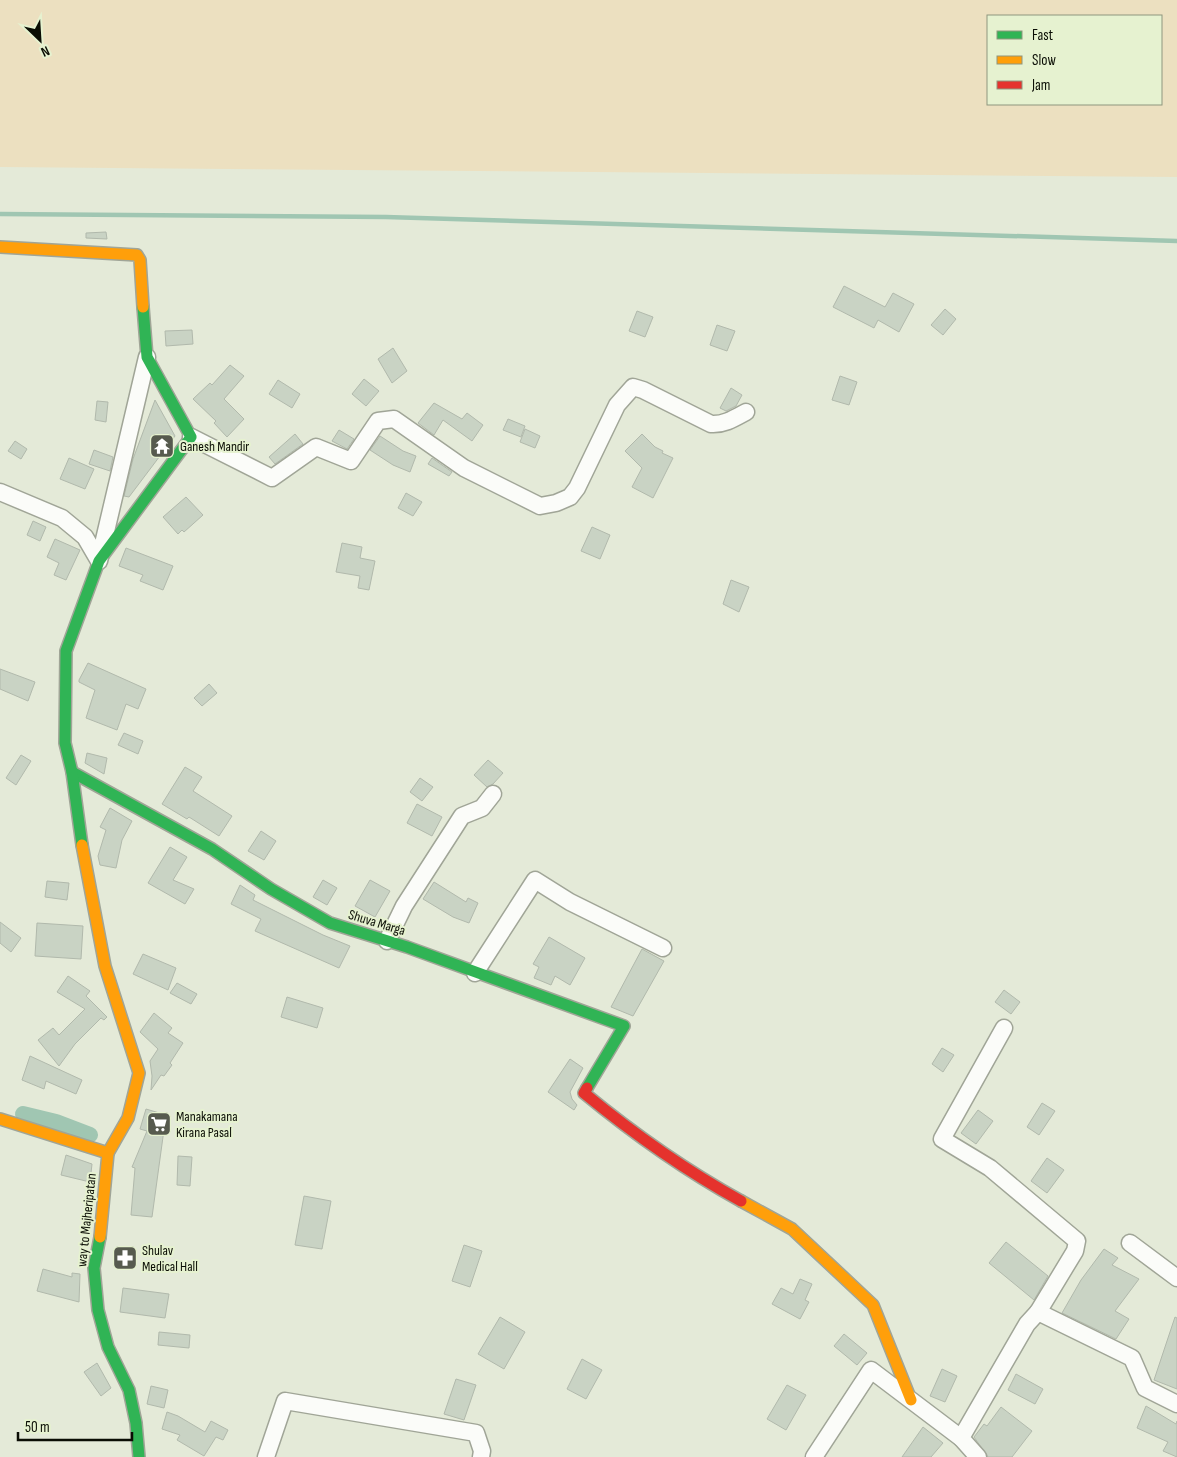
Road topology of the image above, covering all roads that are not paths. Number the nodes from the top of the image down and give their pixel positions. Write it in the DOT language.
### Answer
graph roads {
  1 [pos="0,247"];
  2 [pos="146,357"];
  3 [pos="746,412"];
  4 [pos="191,437"];
  5 [pos="0,492"];
  6 [pos="99,562"];
  7 [pos="72,772"];
  8 [pos="493,794"];
  9 [pos="387,941"];
  10 [pos="663,948"];
  11 [pos="476,973"];
  12 [pos="1004,1028"];
  13 [pos="0,1119"];
  14 [pos="108,1153"];
  15 [pos="1130,1243"];
  16 [pos="1177,1278"];
  17 [pos="1038,1312"];
  18 [pos="910,1400"];
  19 [pos="1177,1404"];
  20 [pos="961,1438"];
  21 [pos="139,1457"];
  22 [pos="266,1457"];
  23 [pos="480,1457"];
  24 [pos="814,1457"];
  25 [pos="978,1457"];
  1 -- 2 [label="street"];
  2 -- 4 [label="street"];
  2 -- 6 [label="street"];
  3 -- 4 [label="street"];
  4 -- 6 [label="street"];
  5 -- 6 [label="street"];
  6 -- 7 [label="street"];
  7 -- 9 [label="street, Shuva Marga"];
  7 -- 14 [label="street"];
  8 -- 9 [label="street"];
  9 -- 11 [label="street, Shuva Marga"];
  10 -- 11 [label="street"];
  11 -- 18 [label="street, Shuva Marga"];
  12 -- 17 [label="street"];
  13 -- 14 [label="street"];
  14 -- 21 [label="street, way to Majheripatan"];
  15 -- 16 [label="street"];
  17 -- 19 [label="street"];
  17 -- 20 [label="street"];
  18 -- 20 [label="street"];
  18 -- 24 [label="street"];
  20 -- 25 [label="street"];
  22 -- 23 [label="street"];
}
